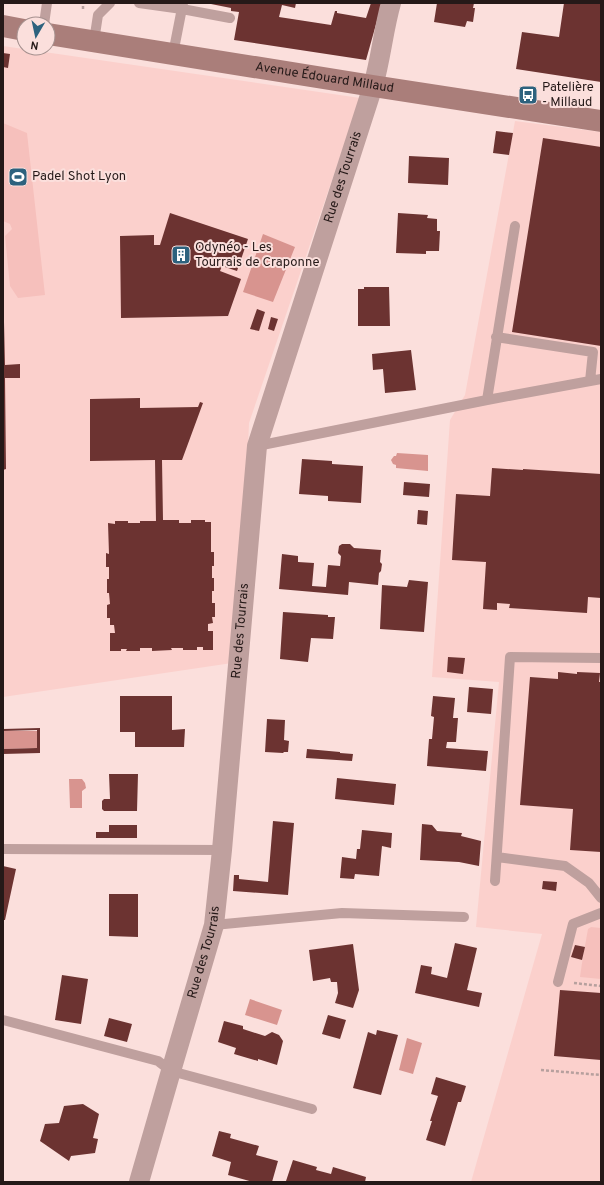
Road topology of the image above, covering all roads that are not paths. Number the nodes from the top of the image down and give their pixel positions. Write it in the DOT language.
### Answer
graph roads {
  1 [pos="47,3"];
  2 [pos="110,3"];
  3 [pos="139,3"];
  4 [pos="391,3"];
  5 [pos="183,6"];
  6 [pos="45,16"];
  7 [pos="230,18"];
  8 [pos="3,26"];
  9 [pos="16,28"];
  10 [pos="56,35"];
  11 [pos="94,42"];
  12 [pos="173,54"];
  13 [pos="373,86"];
  14 [pos="601,120"];
  15 [pos="515,226"];
  16 [pos="496,337"];
  17 [pos="601,379"];
  18 [pos="590,381"];
  19 [pos="486,400"];
  20 [pos="257,446"];
  21 [pos="601,658"];
  22 [pos="3,849"];
  23 [pos="222,850"];
  24 [pos="497,857"];
  25 [pos="495,881"];
  26 [pos="601,898"];
  27 [pos="601,913"];
  28 [pos="464,917"];
  29 [pos="214,925"];
  30 [pos="558,982"];
  31 [pos="3,1020"];
  32 [pos="170,1071"];
  33 [pos="312,1109"];
  34 [pos="139,1182"];
  1 -- 6 [label="lane"];
  2 -- 11 [label="lane"];
  3 -- 5 [label="lane"];
  4 -- 13 [label="street, Rue des Tourrais"];
  5 -- 7 [label="lane"];
  5 -- 12 [label="lane"];
  8 -- 9 [label="main road"];
  10 -- 11 [label="main road, Avenue Édouard Millaud"];
  11 -- 12 [label="main road, Avenue Édouard Millaud"];
  12 -- 13 [label="main road, Avenue Édouard Millaud"];
  13 -- 14 [label="main road, Avenue Édouard Millaud"];
  13 -- 20 [label="street, Rue des Tourrais"];
  15 -- 16 [label="lane"];
  16 -- 18 [label="lane"];
  16 -- 19 [label="lane"];
  17 -- 18 [label="lane"];
  18 -- 19 [label="lane"];
  19 -- 20 [label="lane"];
  20 -- 23 [label="street, Rue des Tourrais"];
  21 -- 24 [label="lane"];
  22 -- 23 [label="lane"];
  23 -- 29 [label="street, Rue des Tourrais"];
  24 -- 25 [label="lane"];
  24 -- 26 [label="lane"];
  27 -- 30 [label="lane"];
  28 -- 29 [label="lane"];
  29 -- 32 [label="street, Rue des Tourrais"];
  31 -- 32 [label="lane"];
  32 -- 33 [label="lane"];
  32 -- 34 [label="street, Rue des Tourrais"];
}
